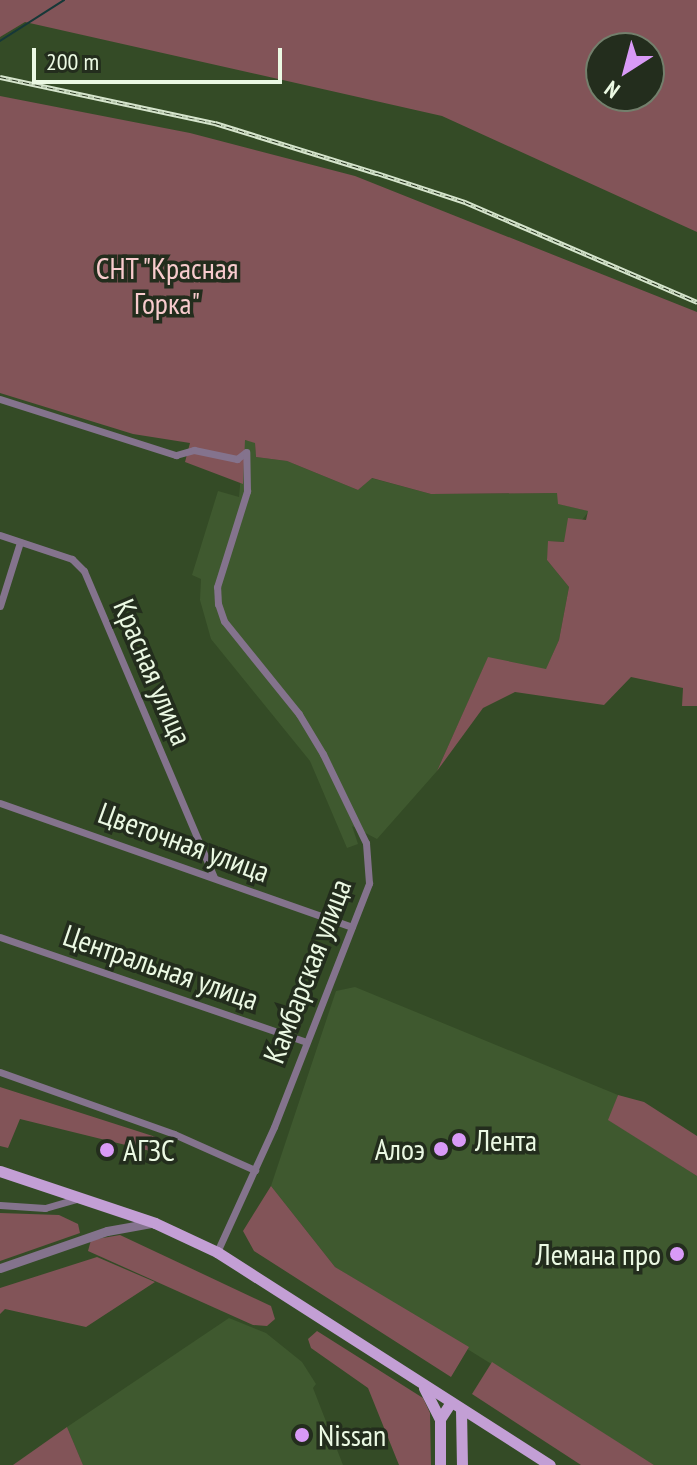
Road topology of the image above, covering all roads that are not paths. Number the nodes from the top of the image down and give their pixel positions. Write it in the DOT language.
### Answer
graph roads {
  1 [pos="0,399"];
  2 [pos="0,535"];
  3 [pos="20,542"];
  4 [pos="0,606"];
  5 [pos="0,803"];
  6 [pos="214,877"];
  7 [pos="352,927"];
  8 [pos="0,937"];
  9 [pos="306,1042"];
  10 [pos="0,1072"];
  11 [pos="255,1170"];
  12 [pos="0,1171"];
  13 [pos="82,1197"];
  14 [pos="0,1205"];
  15 [pos="155,1223"];
  16 [pos="217,1252"];
  17 [pos="0,1268"];
  18 [pos="419,1382"];
  19 [pos="456,1405"];
  20 [pos="440,1419"];
  21 [pos="440,1465"];
  22 [pos="462,1465"];
  23 [pos="550,1465"];
  1 -- 7 [label="street, Камбарская улица"];
  2 -- 3 [label="street, Красная улица"];
  3 -- 4 [label="street"];
  3 -- 6 [label="street, Красная улица"];
  5 -- 6 [label="street, Цветочная улица"];
  6 -- 7 [label="street, Цветочная улица"];
  7 -- 9 [label="street, Камбарская улица"];
  8 -- 9 [label="street, Центральная улица"];
  9 -- 11 [label="street, Камбарская улица"];
  10 -- 11 [label="street"];
  11 -- 16 [label="street, Камбарская улица"];
  12 -- 13 [label="main road"];
  13 -- 14 [label="street"];
  13 -- 15 [label="main road"];
  15 -- 16 [label="main road"];
  15 -- 17 [label="street"];
  16 -- 18 [label="main road"];
  18 -- 19 [label="main road"];
  18 -- 20 [label="main road"];
  19 -- 20 [label="main road"];
  19 -- 22 [label="main road"];
  19 -- 23 [label="main road"];
  20 -- 21 [label="main road"];
}
